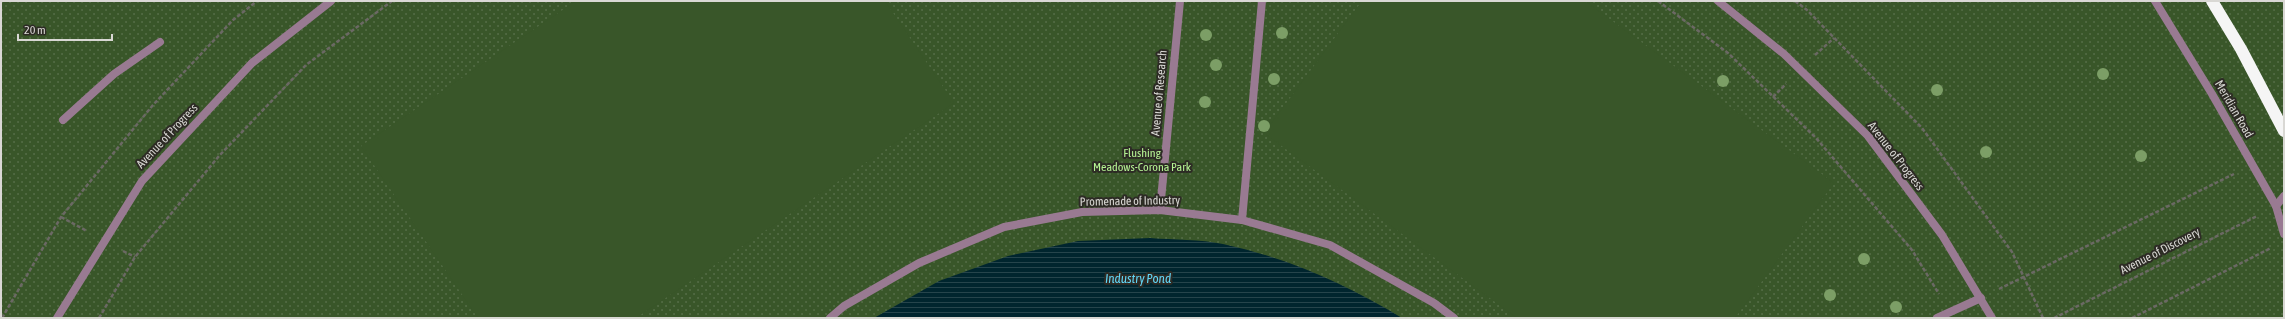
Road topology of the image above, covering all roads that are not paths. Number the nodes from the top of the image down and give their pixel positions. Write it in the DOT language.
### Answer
graph roads {
  1 [pos="331,1"];
  2 [pos="1180,1"];
  3 [pos="1262,1"];
  4 [pos="1718,1"];
  5 [pos="2155,1"];
  6 [pos="2212,1"];
  7 [pos="160,42"];
  8 [pos="63,120"];
  9 [pos="2284,131"];
  10 [pos="2284,196"];
  11 [pos="2276,206"];
  12 [pos="1160,210"];
  13 [pos="1242,220"];
  14 [pos="2284,234"];
  15 [pos="1981,298"];
  16 [pos="57,318"];
  17 [pos="830,318"];
  18 [pos="1454,318"];
  19 [pos="1937,318"];
  20 [pos="1992,318"];
  1 -- 16 [label="street, Avenue of Progress"];
  2 -- 12 [label="street, Avenue of Research"];
  3 -- 13 [label="street"];
  4 -- 15 [label="street, Avenue of Progress"];
  5 -- 11 [label="street, Meridian Road"];
  6 -- 9 [label="highway"];
  7 -- 8 [label="street"];
  10 -- 11 [label="street"];
  11 -- 14 [label="street, Meridian Road"];
  12 -- 13 [label="street, Promenade of Industry"];
  12 -- 17 [label="street, Promenade of Industry"];
  13 -- 18 [label="street, Promenade of Industry"];
  15 -- 19 [label="street"];
  15 -- 20 [label="street, Avenue of Progress"];
}
